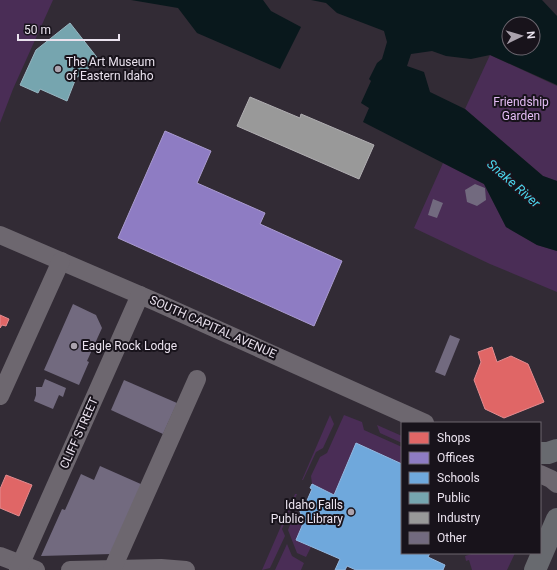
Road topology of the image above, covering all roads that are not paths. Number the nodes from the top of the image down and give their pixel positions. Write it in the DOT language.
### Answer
graph roads {
  1 [pos="0,235"];
  2 [pos="61,261"];
  3 [pos="140,295"];
  4 [pos="197,379"];
  5 [pos="0,396"];
  6 [pos="423,422"];
  7 [pos="557,450"];
  8 [pos="541,453"];
  9 [pos="541,474"];
  10 [pos="557,484"];
  11 [pos="557,519"];
  12 [pos="0,556"];
  13 [pos="25,568"];
  14 [pos="112,569"];
  15 [pos="70,570"];
  16 [pos="186,570"];
  17 [pos="535,570"];
  1 -- 2 [label="street, SOUTH CAPITAL AVENUE"];
  2 -- 3 [label="street, SOUTH CAPITAL AVENUE"];
  2 -- 5 [label="street"];
  3 -- 6 [label="street, SOUTH CAPITAL AVENUE"];
  3 -- 13 [label="street, CLIFF STREET"];
  4 -- 14 [label="street"];
  7 -- 8 [label="main road"];
  9 -- 10 [label="street"];
  11 -- 17 [label="main road"];
  12 -- 13 [label="street"];
  14 -- 15 [label="street"];
  14 -- 16 [label="street"];
}
